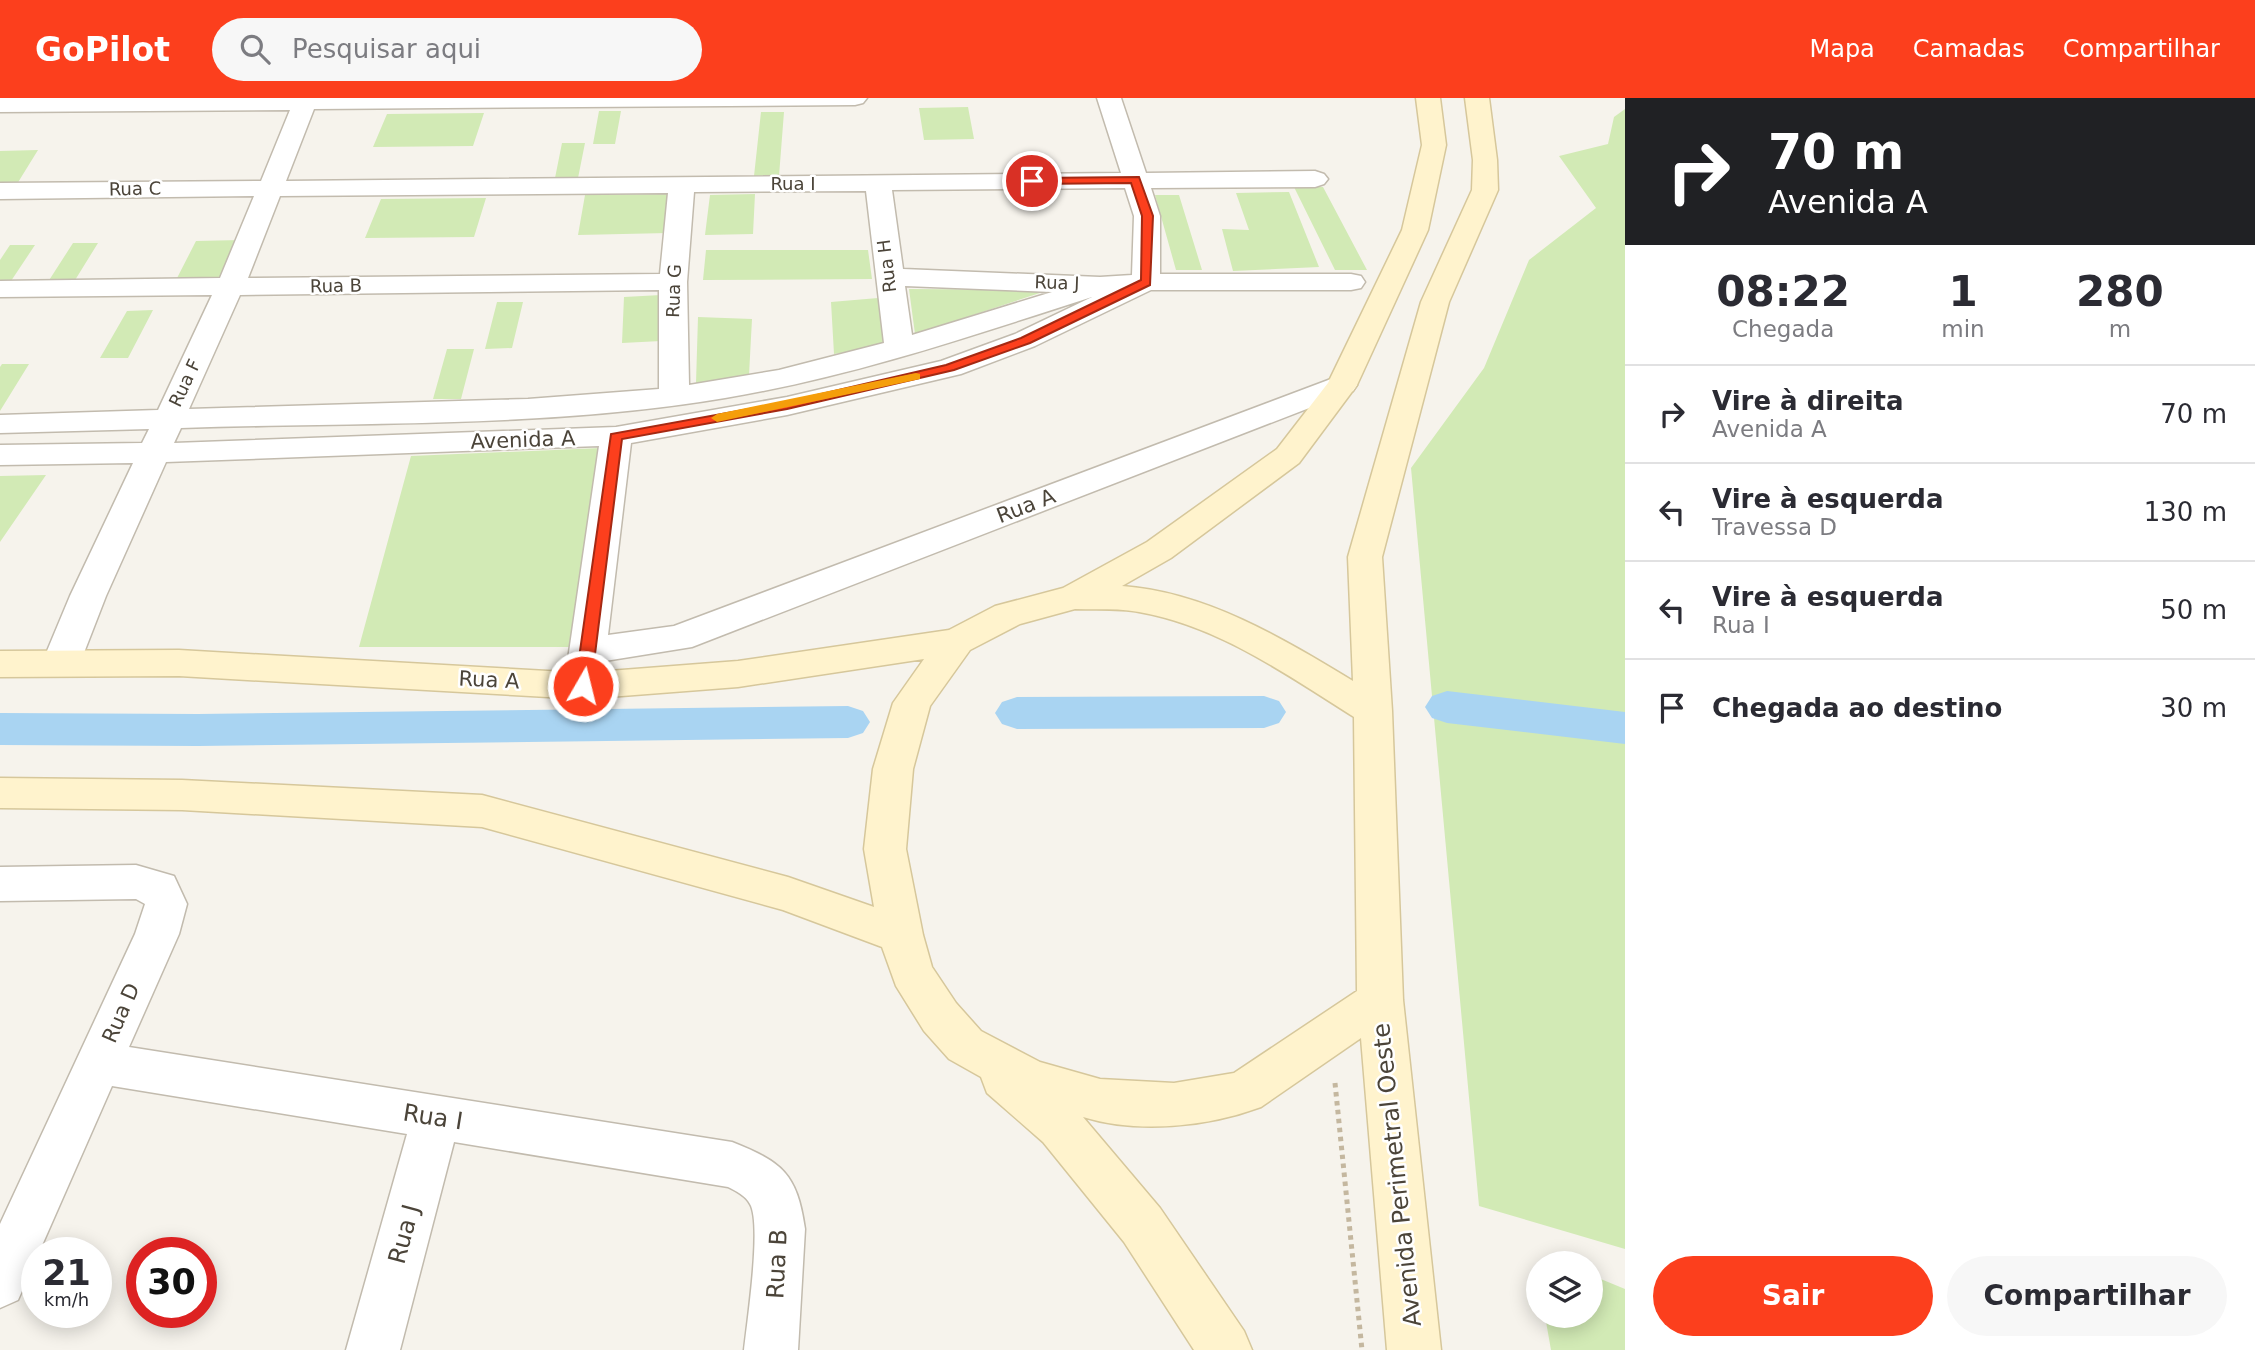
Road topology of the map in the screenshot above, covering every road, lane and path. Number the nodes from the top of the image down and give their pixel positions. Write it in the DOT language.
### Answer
graph roads {
  1 [pos="855,98"];
  2 [pos="1109,98"];
  3 [pos="1428,98"];
  4 [pos="1477,98"];
  5 [pos="306,100"];
  6 [pos="0,104"];
  7 [pos="1135,179"];
  8 [pos="1315,179"];
  9 [pos="878,183"];
  10 [pos="682,185"];
  11 [pos="271,187"];
  12 [pos="0,191"];
  13 [pos="888,277"];
  14 [pos="673,282"];
  15 [pos="1146,282"];
  16 [pos="1351,282"];
  17 [pos="1100,285"];
  18 [pos="230,287"];
  19 [pos="0,289"];
  20 [pos="899,349"];
  21 [pos="1342,385"];
  22 [pos="674,397"];
  23 [pos="169,419"];
  24 [pos="0,424"];
  25 [pos="616,436"];
  26 [pos="153,453"];
  27 [pos="0,455"];
  28 [pos="1075,597"];
  29 [pos="957,641"];
  30 [pos="61,663"];
  31 [pos="0,664"];
  32 [pos="586,668"];
  33 [pos="1373,711"];
  34 [pos="0,793"];
  35 [pos="0,884"];
  36 [pos="901,935"];
  37 [pos="1380,1000"];
  38 [pos="965,1045"];
  39 [pos="99,1063"];
  40 [pos="436,1118"];
  41 [pos="765,1181"];
  42 [pos="0,1282"];
  43 [pos="373,1350"];
  44 [pos="771,1350"];
  45 [pos="1225,1350"];
  46 [pos="1414,1350"];
  1 -- 5 [label="street"];
  2 -- 7 [label="street"];
  3 -- 21 [label="main road"];
  4 -- 33 [label="main road, Avenida Perimetral Oeste"];
  5 -- 6 [label="street"];
  5 -- 11 [label="street, Rua F"];
  7 -- 8 [label="street, Rua I"];
  7 -- 9 [label="street, Rua I"];
  7 -- 15 [label="street"];
  9 -- 10 [label="street, Rua I"];
  9 -- 13 [label="street, Rua H"];
  10 -- 11 [label="street, Rua I"];
  10 -- 14 [label="street, Rua G"];
  11 -- 12 [label="street, Rua C"];
  11 -- 18 [label="street, Rua F"];
  13 -- 17 [label="street, Rua J"];
  13 -- 20 [label="street, Rua H"];
  14 -- 18 [label="street, Rua B"];
  14 -- 22 [label="street, Rua G"];
  15 -- 16 [label="street, Rua J"];
  15 -- 17 [label="street, Rua J"];
  15 -- 25 [label="street, Avenida A"];
  17 -- 20 [label="street, Avenida A"];
  18 -- 19 [label="street, Rua B"];
  18 -- 23 [label="street, Rua F"];
  20 -- 22 [label="street, Avenida A"];
  21 -- 28 [label="main road"];
  21 -- 32 [label="street, Rua A"];
  22 -- 23 [label="street, Avenida A"];
  23 -- 24 [label="street, Avenida A"];
  23 -- 26 [label="street, Rua F"];
  25 -- 26 [label="street, Avenida A"];
  25 -- 32 [label="street"];
  26 -- 27 [label="street, Avenida A"];
  26 -- 30 [label="street, Rua F"];
  28 -- 29 [label="main road"];
  28 -- 33 [label="main road"];
  29 -- 32 [label="main road, Rua A"];
  29 -- 36 [label="main road"];
  30 -- 31 [label="main road, Rua A"];
  30 -- 32 [label="main road, Rua A"];
  33 -- 37 [label="main road, Avenida Perimetral Oeste"];
  34 -- 36 [label="main road"];
  35 -- 39 [label="street, Rua D"];
  36 -- 38 [label="main road"];
  37 -- 38 [label="main road"];
  37 -- 46 [label="main road, Avenida Perimetral Oeste"];
  38 -- 45 [label="main road"];
  39 -- 40 [label="street, Rua I"];
  39 -- 42 [label="street, Rua D"];
  40 -- 41 [label="street, Rua I"];
  40 -- 43 [label="street, Rua J"];
  41 -- 44 [label="street, Rua B"];
}
